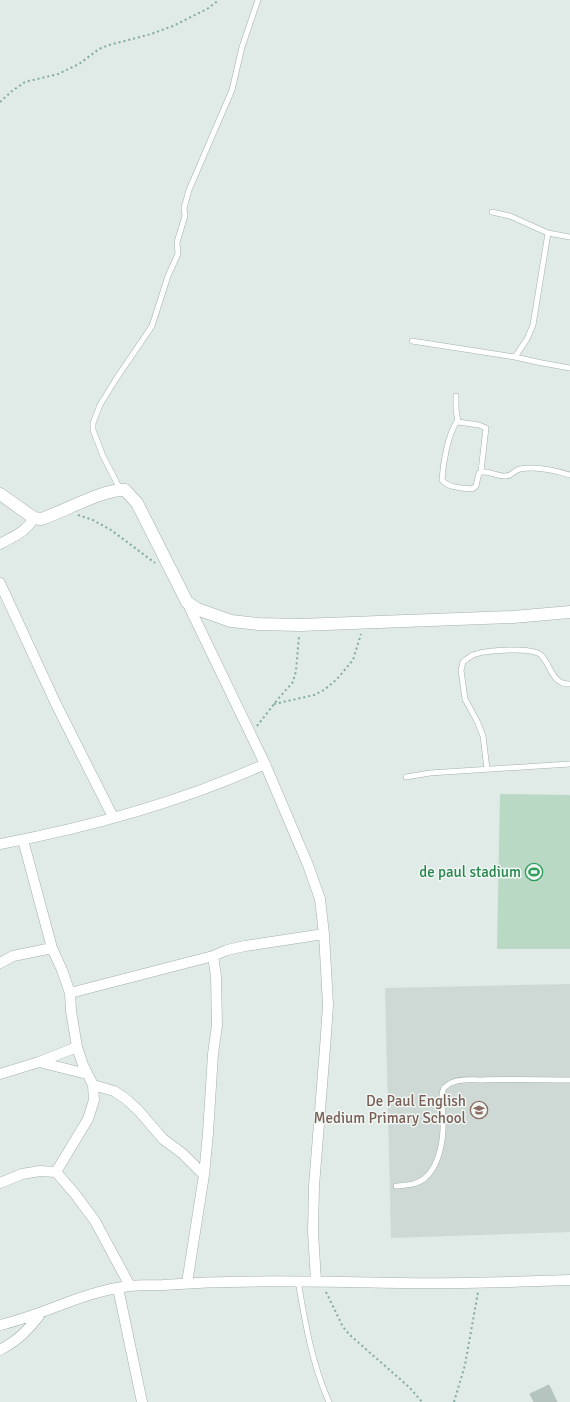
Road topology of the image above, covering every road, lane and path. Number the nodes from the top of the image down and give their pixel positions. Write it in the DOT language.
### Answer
graph roads {
  1 [pos="219,0"];
  2 [pos="258,0"];
  3 [pos="0,102"];
  4 [pos="492,212"];
  5 [pos="548,233"];
  6 [pos="570,237"];
  7 [pos="412,341"];
  8 [pos="515,357"];
  9 [pos="570,368"];
  10 [pos="456,396"];
  11 [pos="458,421"];
  12 [pos="481,471"];
  13 [pos="570,474"];
  14 [pos="120,489"];
  15 [pos="0,494"];
  16 [pos="66,509"];
  17 [pos="34,518"];
  18 [pos="0,544"];
  19 [pos="156,564"];
  20 [pos="0,583"];
  21 [pos="187,602"];
  22 [pos="570,612"];
  23 [pos="368,622"];
  24 [pos="300,625"];
  25 [pos="570,684"];
  26 [pos="274,704"];
  27 [pos="251,734"];
  28 [pos="265,764"];
  29 [pos="570,764"];
  30 [pos="487,769"];
  31 [pos="406,778"];
  32 [pos="113,817"];
  33 [pos="23,840"];
  34 [pos="0,844"];
  35 [pos="324,934"];
  36 [pos="52,948"];
  37 [pos="213,956"];
  38 [pos="0,963"];
  39 [pos="70,993"];
  40 [pos="77,1047"];
  41 [pos="39,1062"];
  42 [pos="0,1074"];
  43 [pos="87,1074"];
  44 [pos="570,1080"];
  45 [pos="93,1085"];
  46 [pos="56,1172"];
  47 [pos="204,1175"];
  48 [pos="0,1183"];
  49 [pos="396,1186"];
  50 [pos="570,1280"];
  51 [pos="298,1281"];
  52 [pos="319,1281"];
  53 [pos="188,1283"];
  54 [pos="480,1283"];
  55 [pos="130,1286"];
  56 [pos="118,1288"];
  57 [pos="42,1312"];
  58 [pos="0,1325"];
  59 [pos="0,1350"];
  60 [pos="142,1402"];
  61 [pos="329,1402"];
  62 [pos="422,1402"];
  63 [pos="454,1402"];
  1 -- 3 [label="path"];
  2 -- 14 [label="lane"];
  4 -- 5 [label="lane"];
  5 -- 6 [label="lane"];
  5 -- 8 [label="lane"];
  7 -- 8 [label="lane"];
  8 -- 9 [label="lane"];
  10 -- 11 [label="lane"];
  11 -- 12 [label="lane"];
  11 -- 12 [label="lane"];
  12 -- 13 [label="lane"];
  14 -- 16 [label="street"];
  14 -- 21 [label="street"];
  15 -- 17 [label="street"];
  16 -- 17 [label="street"];
  16 -- 19 [label="path"];
  17 -- 18 [label="street"];
  20 -- 32 [label="street"];
  21 -- 24 [label="street"];
  21 -- 27 [label="street"];
  22 -- 23 [label="street"];
  23 -- 24 [label="street"];
  23 -- 26 [label="path"];
  24 -- 26 [label="path"];
  25 -- 30 [label="lane"];
  26 -- 27 [label="path"];
  27 -- 28 [label="street"];
  28 -- 32 [label="street"];
  28 -- 35 [label="street"];
  29 -- 30 [label="lane"];
  30 -- 31 [label="lane"];
  32 -- 33 [label="street"];
  33 -- 34 [label="street"];
  33 -- 36 [label="street"];
  35 -- 37 [label="street"];
  35 -- 52 [label="street"];
  36 -- 38 [label="street"];
  36 -- 39 [label="street"];
  37 -- 39 [label="street"];
  37 -- 47 [label="street"];
  39 -- 40 [label="street"];
  40 -- 41 [label="street"];
  40 -- 43 [label="street"];
  41 -- 42 [label="street"];
  41 -- 43 [label="street"];
  43 -- 45 [label="street"];
  44 -- 49 [label="lane"];
  45 -- 46 [label="street"];
  45 -- 47 [label="street"];
  46 -- 48 [label="street"];
  46 -- 55 [label="street"];
  47 -- 53 [label="street"];
  50 -- 54 [label="street"];
  51 -- 52 [label="street"];
  51 -- 53 [label="street"];
  51 -- 61 [label="lane"];
  52 -- 54 [label="street"];
  52 -- 62 [label="path"];
  53 -- 55 [label="street"];
  54 -- 63 [label="path"];
  55 -- 56 [label="street"];
  56 -- 57 [label="street"];
  56 -- 60 [label="street"];
  57 -- 58 [label="street"];
  57 -- 59 [label="street"];
}
